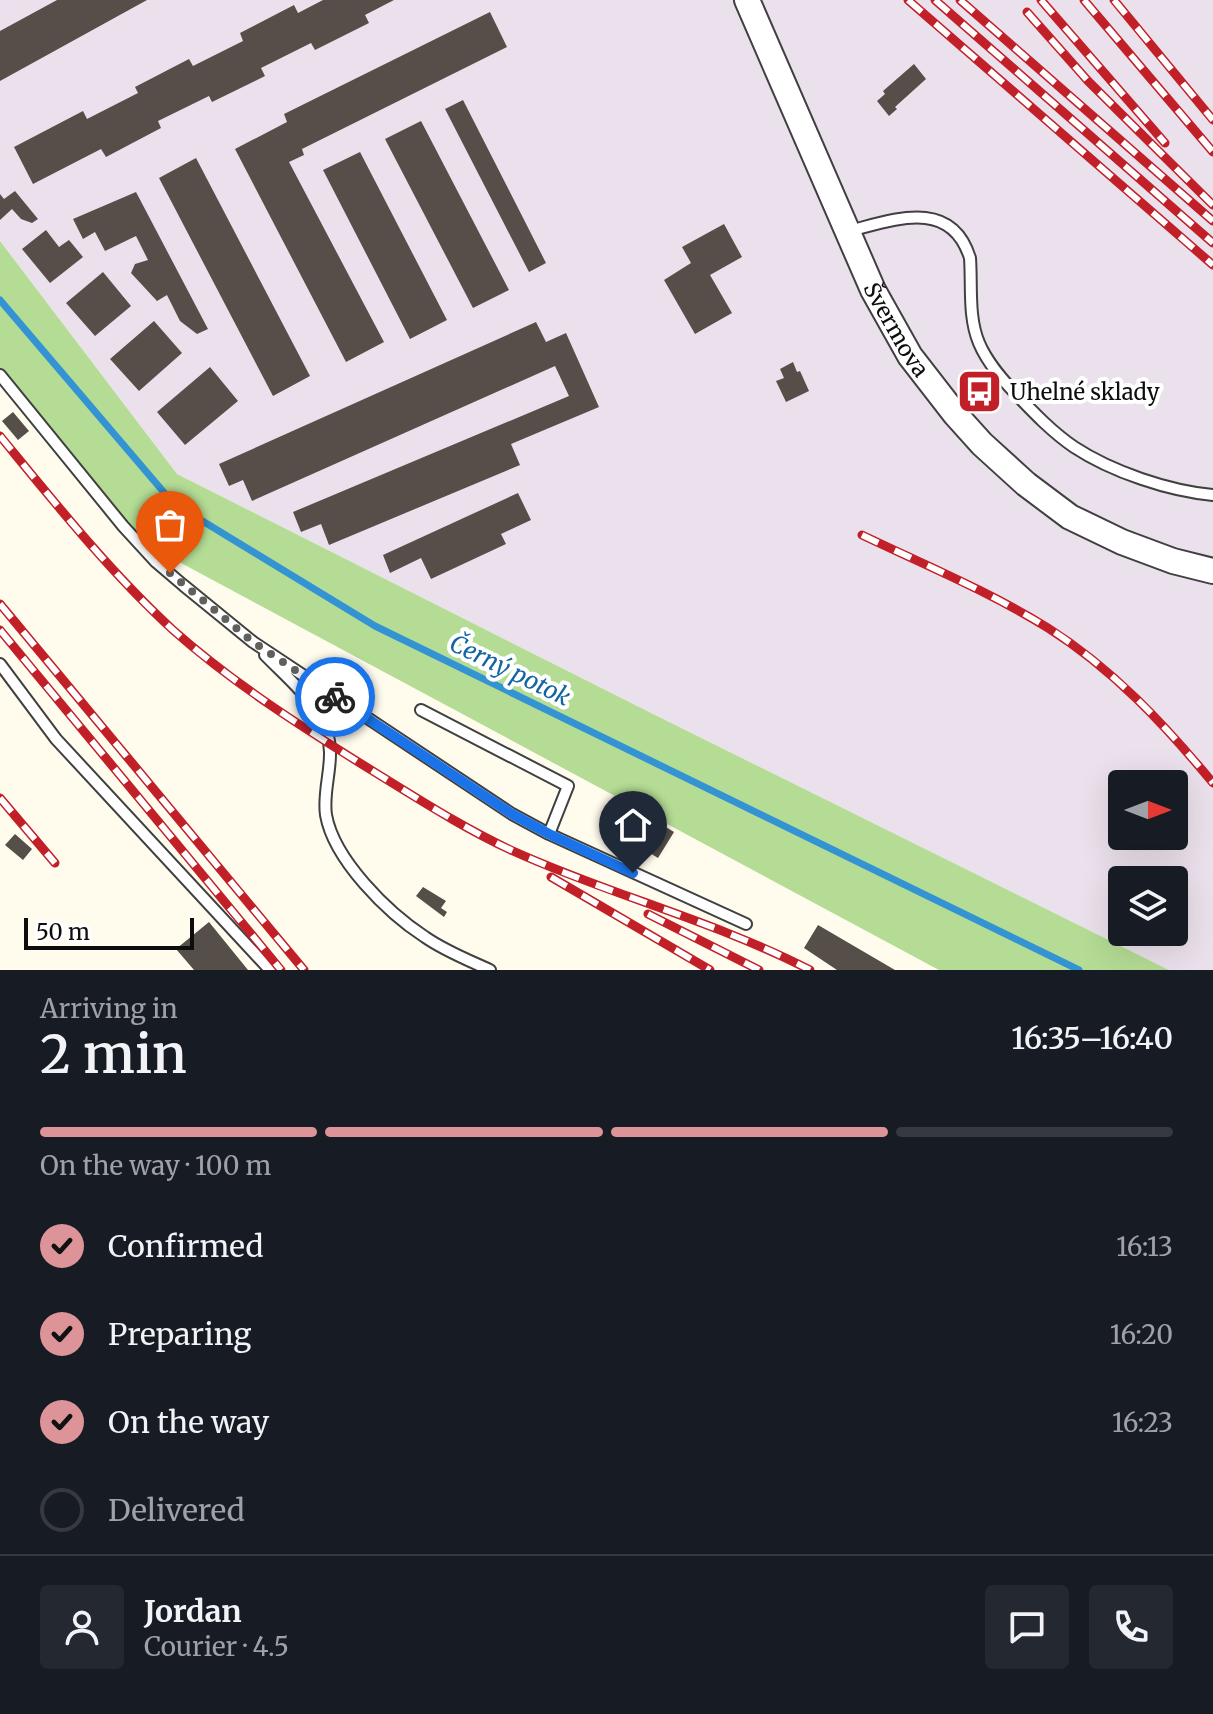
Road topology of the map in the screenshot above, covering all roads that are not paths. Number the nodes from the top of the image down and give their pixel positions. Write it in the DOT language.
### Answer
graph roads {
  1 [pos="747,0"];
  2 [pos="847,231"];
  3 [pos="0,375"];
  4 [pos="1213,495"];
  5 [pos="1213,571"];
  6 [pos="253,642"];
  7 [pos="0,664"];
  8 [pos="421,710"];
  9 [pos="549,834"];
  10 [pos="746,924"];
  11 [pos="270,970"];
  12 [pos="490,970"];
  1 -- 2 [label="street, Švermova"];
  2 -- 4 [label="lane"];
  2 -- 5 [label="street, Švermova"];
  3 -- 6 [label="lane"];
  6 -- 9 [label="lane"];
  6 -- 12 [label="lane"];
  7 -- 11 [label="lane"];
  8 -- 9 [label="lane"];
  9 -- 10 [label="lane"];
}
